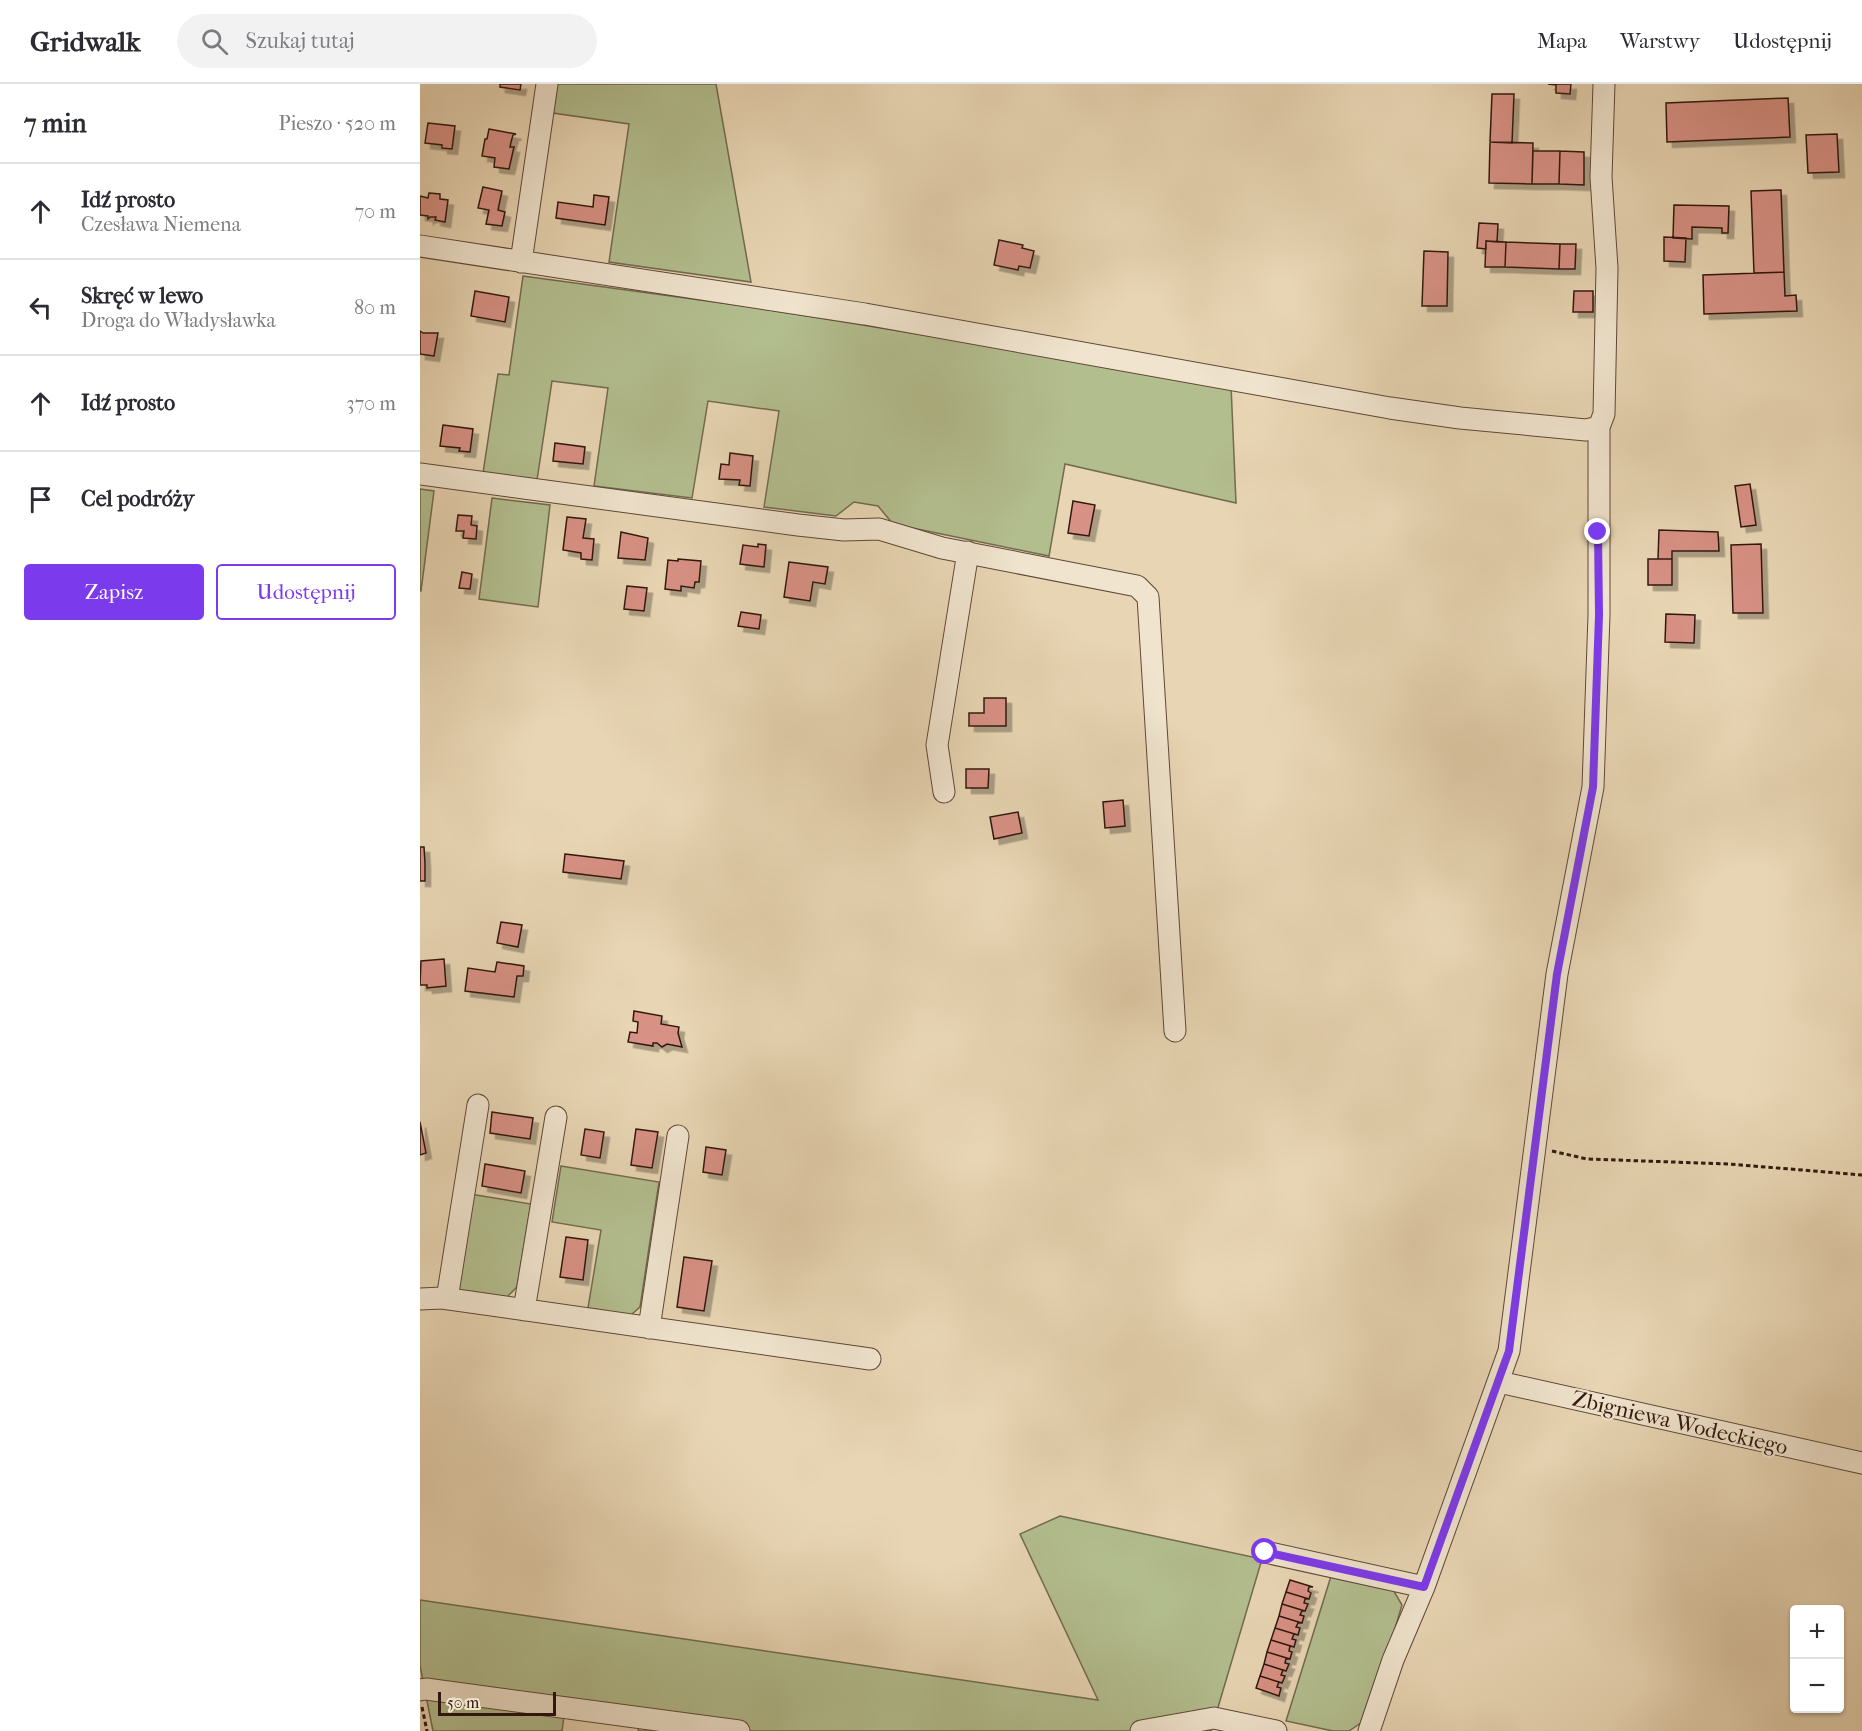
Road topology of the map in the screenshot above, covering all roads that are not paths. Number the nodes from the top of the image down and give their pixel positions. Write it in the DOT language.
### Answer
graph roads {
  1 [pos="547,84"];
  2 [pos="1604,84"];
  3 [pos="420,246"];
  4 [pos="521,262"];
  5 [pos="1599,427"];
  6 [pos="420,474"];
  7 [pos="968,552"];
  8 [pos="944,792"];
  9 [pos="1175,1031"];
  10 [pos="478,1105"];
  11 [pos="556,1117"];
  12 [pos="678,1136"];
  13 [pos="420,1299"];
  14 [pos="447,1299"];
  15 [pos="524,1310"];
  16 [pos="649,1328"];
  17 [pos="870,1359"];
  18 [pos="1496,1390"];
  19 [pos="1862,1463"];
  20 [pos="1265,1552"];
  21 [pos="1424,1587"];
  22 [pos="421,1696"];
  23 [pos="739,1731"];
  24 [pos="1141,1731"];
  25 [pos="1276,1731"];
  26 [pos="1369,1731"];
  1 -- 4 [label="street"];
  2 -- 5 [label="street"];
  3 -- 4 [label="street"];
  4 -- 5 [label="street"];
  5 -- 18 [label="street"];
  6 -- 7 [label="street"];
  7 -- 8 [label="street"];
  7 -- 9 [label="street"];
  10 -- 14 [label="street"];
  11 -- 15 [label="street"];
  12 -- 16 [label="street"];
  13 -- 14 [label="street"];
  14 -- 15 [label="street"];
  15 -- 16 [label="street"];
  16 -- 17 [label="street"];
  18 -- 19 [label="street, Zbigniewa Wodeckiego"];
  18 -- 21 [label="street"];
  20 -- 21 [label="street"];
  21 -- 26 [label="street"];
  22 -- 23 [label="street"];
  24 -- 25 [label="street"];
}
